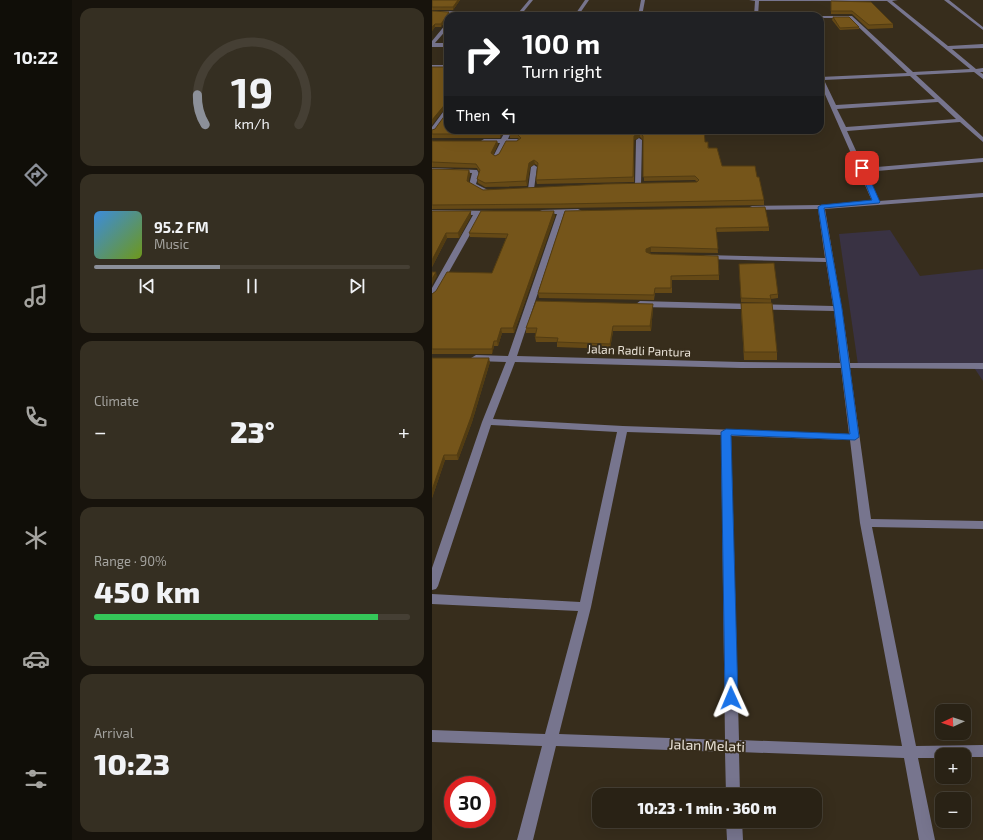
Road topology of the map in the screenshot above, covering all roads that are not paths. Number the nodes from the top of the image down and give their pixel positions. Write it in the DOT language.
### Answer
graph roads {
  1 [pos="531,0"];
  2 [pos="587,0"];
  3 [pos="643,0"];
  4 [pos="751,0"];
  5 [pos="757,0"];
  6 [pos="813,0"];
  7 [pos="888,0"];
  8 [pos="896,0"];
  9 [pos="946,0"];
  10 [pos="815,8"];
  11 [pos="432,12"];
  12 [pos="521,12"];
  13 [pos="579,12"];
  14 [pos="641,12"];
  15 [pos="756,12"];
  16 [pos="444,13"];
  17 [pos="824,17"];
  18 [pos="983,30"];
  19 [pos="444,31"];
  20 [pos="432,45"];
  21 [pos="444,45"];
  22 [pos="983,46"];
  23 [pos="947,48"];
  24 [pos="432,67"];
  25 [pos="444,67"];
  26 [pos="975,70"];
  27 [pos="983,70"];
  28 [pos="911,74"];
  29 [pos="983,77"];
  30 [pos="824,79"];
  31 [pos="824,87"];
  32 [pos="939,100"];
  33 [pos="834,107"];
  34 [pos="444,114"];
  35 [pos="961,120"];
  36 [pos="844,129"];
  37 [pos="432,131"];
  38 [pos="507,134"];
  39 [pos="639,140"];
  40 [pos="983,140"];
  41 [pos="474,141"];
  42 [pos="504,141"];
  43 [pos="517,141"];
  44 [pos="496,157"];
  45 [pos="983,160"];
  46 [pos="534,167"];
  47 [pos="862,168"];
  48 [pos="432,170"];
  49 [pos="638,185"];
  50 [pos="531,189"];
  51 [pos="490,191"];
  52 [pos="983,195"];
  53 [pos="876,202"];
  54 [pos="821,207"];
  55 [pos="742,208"];
  56 [pos="584,211"];
  57 [pos="432,212"];
  58 [pos="531,212"];
  59 [pos="561,212"];
  60 [pos="478,213"];
  61 [pos="500,213"];
  62 [pos="698,256"];
  63 [pos="829,260"];
  64 [pos="432,295"];
  65 [pos="634,304"];
  66 [pos="838,309"];
  67 [pos="468,358"];
  68 [pos="512,358"];
  69 [pos="845,366"];
  70 [pos="983,366"];
  71 [pos="487,422"];
  72 [pos="623,429"];
  73 [pos="726,432"];
  74 [pos="855,437"];
  75 [pos="866,523"];
  76 [pos="983,525"];
  77 [pos="432,586"];
  78 [pos="432,599"];
  79 [pos="585,607"];
  80 [pos="432,736"];
  81 [pos="551,740"];
  82 [pos="732,746"];
  83 [pos="983,751"];
  84 [pos="911,752"];
  85 [pos="734,788"];
  86 [pos="734,828"];
  87 [pos="525,840"];
  88 [pos="735,840"];
  89 [pos="927,840"];
  1 -- 12 [label="street"];
  2 -- 13 [label="street"];
  3 -- 14 [label="street"];
  4 -- 5 [label="street"];
  5 -- 6 [label="street"];
  5 -- 15 [label="street"];
  6 -- 7 [label="street"];
  6 -- 10 [label="street"];
  7 -- 8 [label="street"];
  7 -- 23 [label="street"];
  9 -- 18 [label="street"];
  11 -- 16 [label="street"];
  17 -- 28 [label="street"];
  19 -- 20 [label="street"];
  20 -- 21 [label="street"];
  22 -- 23 [label="street"];
  23 -- 26 [label="street"];
  24 -- 25 [label="street"];
  26 -- 27 [label="street"];
  26 -- 28 [label="street"];
  26 -- 29 [label="street"];
  28 -- 30 [label="street"];
  28 -- 32 [label="street"];
  31 -- 33 [label="street"];
  32 -- 33 [label="street"];
  32 -- 35 [label="street"];
  33 -- 36 [label="street"];
  34 -- 37 [label="street"];
  35 -- 36 [label="street"];
  35 -- 40 [label="street"];
  36 -- 47 [label="street"];
  38 -- 42 [label="street"];
  39 -- 49 [label="street"];
  41 -- 42 [label="street"];
  42 -- 43 [label="street"];
  42 -- 44 [label="street"];
  45 -- 47 [label="street"];
  46 -- 50 [label="street"];
  47 -- 53 [label="street"];
  48 -- 51 [label="street"];
  52 -- 53 [label="street"];
  53 -- 54 [label="street"];
  54 -- 55 [label="street"];
  54 -- 63 [label="street"];
  56 -- 59 [label="street"];
  57 -- 60 [label="street"];
  58 -- 59 [label="street"];
  59 -- 68 [label="street"];
  60 -- 61 [label="street"];
  60 -- 64 [label="street"];
  62 -- 63 [label="street"];
  63 -- 66 [label="street"];
  65 -- 66 [label="street"];
  66 -- 69 [label="street"];
  67 -- 68 [label="street, Jalan Radli Pantura"];
  68 -- 69 [label="street, Jalan Radli Pantura"];
  68 -- 71 [label="street"];
  69 -- 70 [label="street, Jalan Radli Pantura"];
  69 -- 74 [label="street"];
  71 -- 72 [label="street"];
  71 -- 77 [label="street"];
  72 -- 73 [label="street"];
  72 -- 79 [label="street"];
  73 -- 74 [label="street"];
  73 -- 82 [label="street"];
  74 -- 75 [label="street"];
  75 -- 76 [label="street"];
  75 -- 84 [label="street"];
  78 -- 79 [label="street"];
  79 -- 81 [label="street"];
  80 -- 81 [label="street, Jalan Melati"];
  81 -- 82 [label="street, Jalan Melati"];
  81 -- 87 [label="street"];
  82 -- 84 [label="street, Jalan Melati"];
  82 -- 85 [label="street"];
  83 -- 84 [label="street, Jalan Melati"];
  84 -- 89 [label="street"];
  86 -- 88 [label="street"];
}
